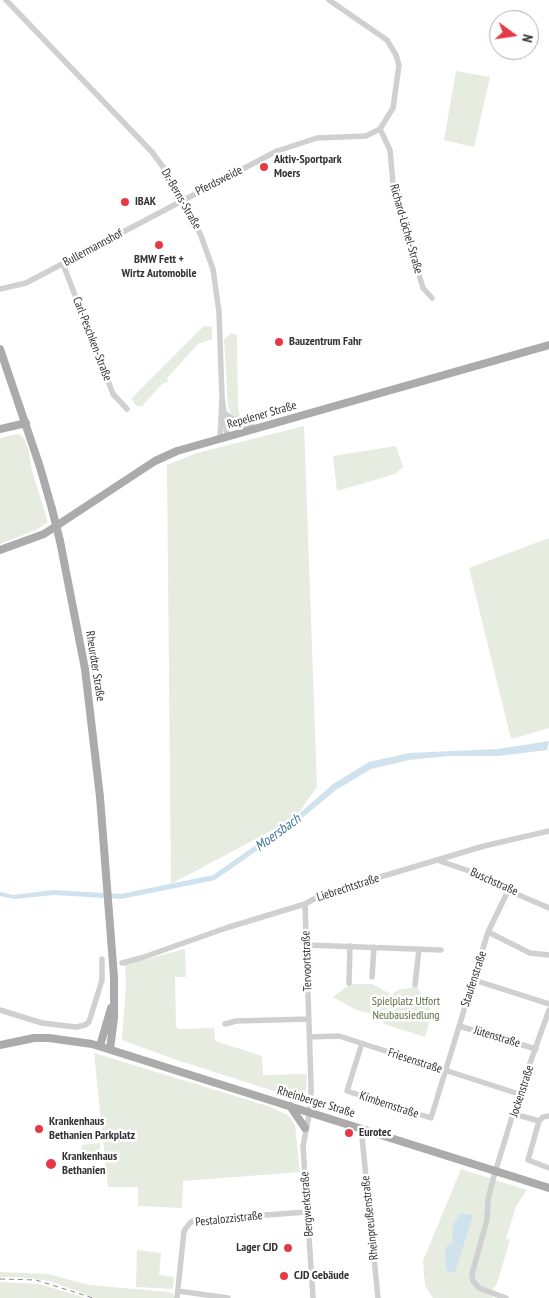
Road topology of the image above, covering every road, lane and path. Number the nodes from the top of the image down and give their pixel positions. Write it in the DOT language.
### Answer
graph roads {
  1 [pos="6,0"];
  2 [pos="329,0"];
  3 [pos="380,129"];
  4 [pos="184,199"];
  5 [pos="63,264"];
  6 [pos="0,289"];
  7 [pos="432,298"];
  8 [pos="549,345"];
  9 [pos="0,349"];
  10 [pos="222,397"];
  11 [pos="127,409"];
  12 [pos="226,414"];
  13 [pos="26,423"];
  14 [pos="256,428"];
  15 [pos="0,429"];
  16 [pos="224,437"];
  17 [pos="0,550"];
  18 [pos="549,831"];
  19 [pos="437,860"];
  20 [pos="509,889"];
  21 [pos="305,904"];
  22 [pos="549,908"];
  23 [pos="488,932"];
  24 [pos="308,944"];
  25 [pos="350,946"];
  26 [pos="374,948"];
  27 [pos="419,949"];
  28 [pos="441,950"];
  29 [pos="549,955"];
  30 [pos="102,959"];
  31 [pos="122,963"];
  32 [pos="372,978"];
  33 [pos="474,980"];
  34 [pos="349,983"];
  35 [pos="416,985"];
  36 [pos="114,996"];
  37 [pos="549,1004"];
  38 [pos="0,1010"];
  39 [pos="549,1012"];
  40 [pos="309,1019"];
  41 [pos="225,1024"];
  42 [pos="459,1026"];
  43 [pos="309,1037"];
  44 [pos="362,1044"];
  45 [pos="0,1045"];
  46 [pos="100,1046"];
  47 [pos="110,1049"];
  48 [pos="536,1049"];
  49 [pos="446,1071"];
  50 [pos="519,1094"];
  51 [pos="290,1106"];
  52 [pos="309,1111"];
  53 [pos="514,1114"];
  54 [pos="549,1116"];
  55 [pos="539,1121"];
  56 [pos="305,1128"];
  57 [pos="362,1137"];
  58 [pos="549,1168"];
  59 [pos="496,1170"];
  60 [pos="549,1188"];
  61 [pos="308,1212"];
  62 [pos="178,1291"];
  63 [pos="177,1298"];
  64 [pos="228,1298"];
  65 [pos="313,1298"];
  66 [pos="378,1298"];
  67 [pos="506,1298"];
  1 -- 4 [label="street, Dr.-Berns-Straße"];
  2 -- 3 [label="street"];
  3 -- 4 [label="street, Pferdsweide"];
  3 -- 7 [label="street, Richard-Löchel-Straße"];
  4 -- 5 [label="street, Bullermannshof"];
  4 -- 10 [label="street, Dr.-Berns-Straße"];
  5 -- 6 [label="street, Bullermannshof"];
  5 -- 11 [label="street, Carl-Peschken-Straße"];
  8 -- 14 [label="main road, Repelener Straße"];
  9 -- 13 [label="main road, Rheurdter Straße"];
  10 -- 12 [label="street, Dr.-Berns-Straße"];
  10 -- 16 [label="street, Dr.-Berns-Straße"];
  12 -- 14 [label="street"];
  12 -- 16 [label="street, Dr.-Berns-Straße"];
  13 -- 15 [label="main road"];
  13 -- 36 [label="main road, Rheurdter Straße, bridge"];
  14 -- 16 [label="main road, Repelener Straße"];
  16 -- 17 [label="main road, Repelener Straße"];
  18 -- 19 [label="street, Liebrechtstraße"];
  19 -- 20 [label="street, Buschstraße"];
  19 -- 21 [label="street, Liebrechtstraße"];
  20 -- 22 [label="street, Buschstraße"];
  20 -- 23 [label="street, Staufenstraße"];
  21 -- 24 [label="street, Tervoortstraße"];
  21 -- 31 [label="street, Liebrechtstraße"];
  23 -- 29 [label="street"];
  23 -- 33 [label="street, Staufenstraße"];
  24 -- 25 [label="street"];
  24 -- 40 [label="street, Tervoortstraße"];
  25 -- 26 [label="street"];
  25 -- 34 [label="street"];
  26 -- 27 [label="street"];
  26 -- 32 [label="street"];
  27 -- 28 [label="street"];
  27 -- 35 [label="street"];
  30 -- 38 [label="street"];
  33 -- 37 [label="street"];
  33 -- 42 [label="street, Staufenstraße"];
  36 -- 46 [label="main road, Rheurdter Straße"];
  36 -- 47 [label="main road, Rheurdter Straße"];
  39 -- 48 [label="street, Jockenstraße"];
  40 -- 41 [label="street"];
  40 -- 43 [label="street, Tervoortstraße"];
  42 -- 48 [label="street, Jütenstraße"];
  42 -- 49 [label="street, Staufenstraße"];
  43 -- 44 [label="street, Friesenstraße"];
  43 -- 52 [label="street, Tervoortstraße"];
  44 -- 49 [label="street, Friesenstraße"];
  44 -- 49 [label="street, Kimbernstraße"];
  45 -- 46 [label="main road, Rheinberger Straße"];
  46 -- 47 [label="main road, Rheinberger Straße"];
  47 -- 51 [label="main road, Rheinberger Straße"];
  48 -- 50 [label="street, Jockenstraße"];
  49 -- 50 [label="street, Friesenstraße"];
  50 -- 53 [label="street, Jockenstraße"];
  51 -- 52 [label="main road, Rheinberger Straße"];
  51 -- 56 [label="main road"];
  52 -- 56 [label="street, Bergwerkstraße"];
  52 -- 59 [label="main road, Rheinberger Straße"];
  53 -- 55 [label="street"];
  53 -- 59 [label="street, Jockenstraße"];
  54 -- 55 [label="street"];
  55 -- 58 [label="street"];
  56 -- 61 [label="street, Bergwerkstraße"];
  57 -- 66 [label="street, Rheinpreußenstraße"];
  59 -- 60 [label="main road, Rheinberger Straße"];
  59 -- 67 [label="street, Jockenstraße"];
  61 -- 62 [label="street, Pestalozzistraße"];
  61 -- 65 [label="street, Bergwerkstraße"];
  62 -- 63 [label="street, Pestalozzistraße"];
  62 -- 64 [label="street"];
}
